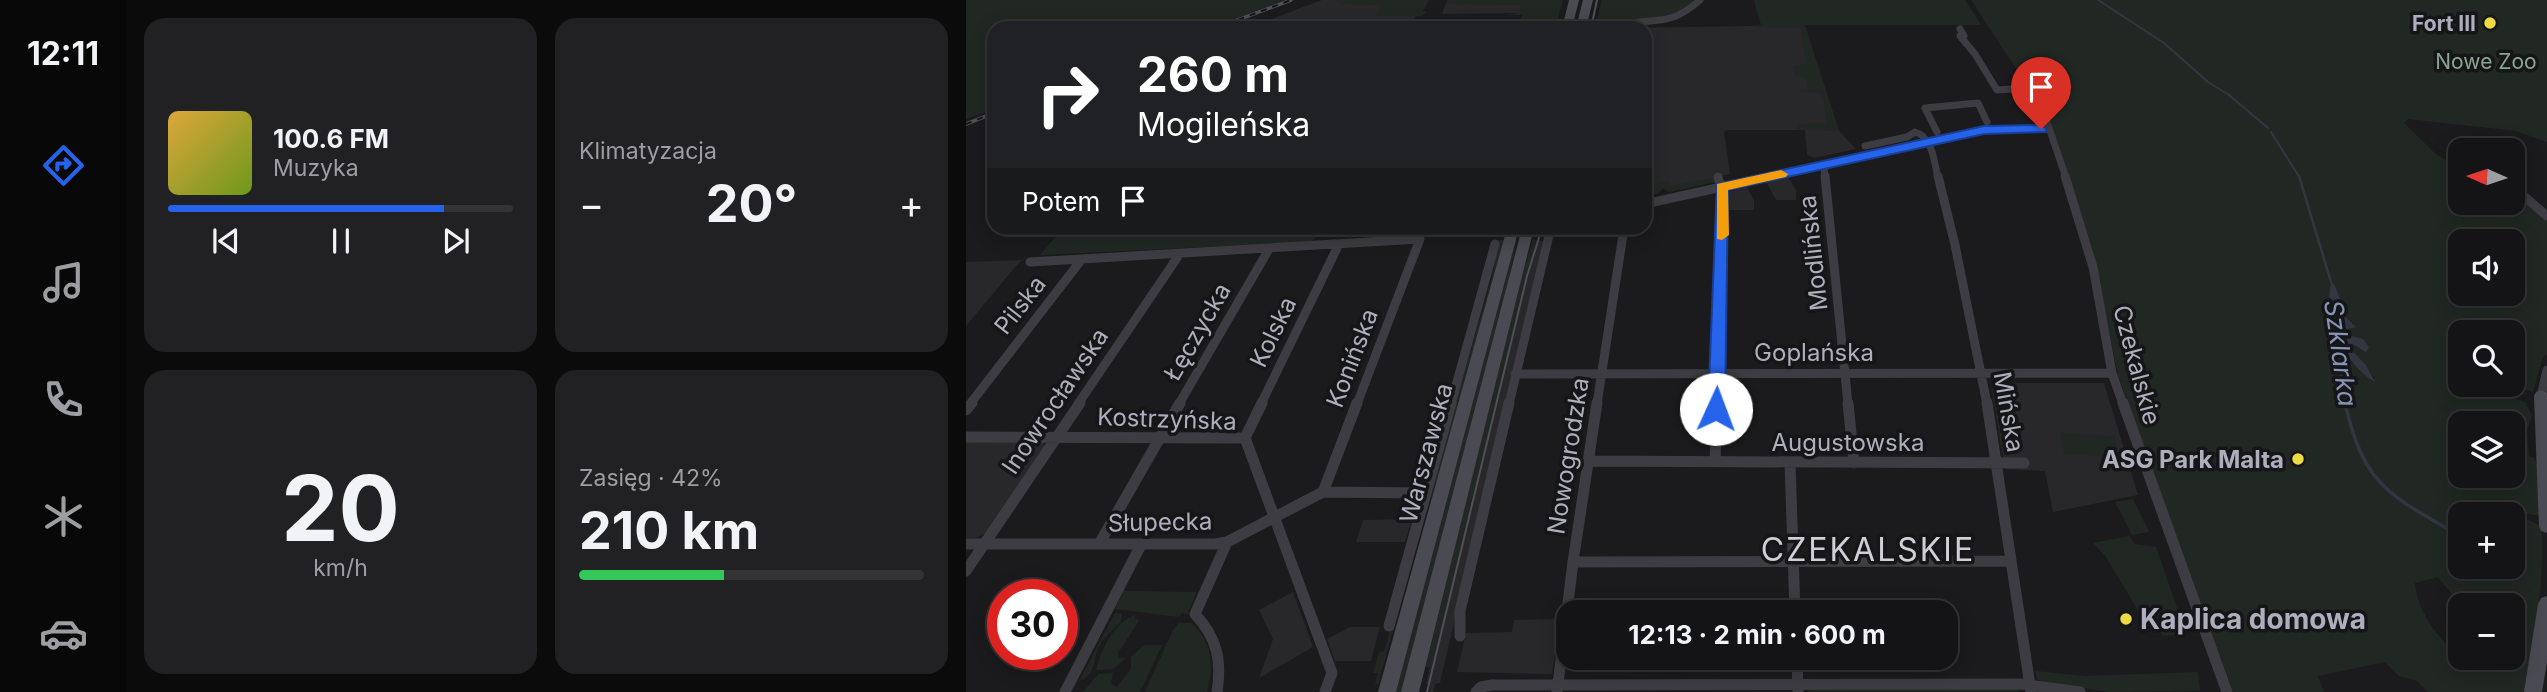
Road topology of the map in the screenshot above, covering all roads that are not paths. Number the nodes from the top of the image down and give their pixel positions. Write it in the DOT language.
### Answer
graph roads {
  1 [pos="1574,0"];
  2 [pos="1588,0"];
  3 [pos="1700,0"];
  4 [pos="1569,21"];
  5 [pos="1583,21"];
  6 [pos="1652,21"];
  7 [pos="1960,29"];
  8 [pos="1987,122"];
  9 [pos="2049,129"];
  10 [pos="1937,132"];
  11 [pos="1929,142"];
  12 [pos="1865,146"];
  13 [pos="1824,166"];
  14 [pos="1720,182"];
  15 [pos="2526,198"];
  16 [pos="1652,202"];
  17 [pos="2547,216"];
  18 [pos="1524,235"];
  19 [pos="1525,235"];
  20 [pos="1549,235"];
  21 [pos="1623,235"];
  22 [pos="1339,244"];
  23 [pos="1495,244"];
  24 [pos="1269,249"];
  25 [pos="1179,255"];
  26 [pos="1082,259"];
  27 [pos="1030,262"];
  28 [pos="2547,370"];
  29 [pos="1846,372"];
  30 [pos="1718,373"];
  31 [pos="1982,373"];
  32 [pos="2112,373"];
  33 [pos="1516,374"];
  34 [pos="1602,374"];
  35 [pos="2541,396"];
  36 [pos="966,410"];
  37 [pos="1161,436"];
  38 [pos="966,437"];
  39 [pos="1056,437"];
  40 [pos="1245,438"];
  41 [pos="1588,461"];
  42 [pos="1715,462"];
  43 [pos="1790,462"];
  44 [pos="1854,463"];
  45 [pos="1997,463"];
  46 [pos="2024,463"];
  47 [pos="1323,492"];
  48 [pos="1426,492"];
  49 [pos="1273,518"];
  50 [pos="2547,526"];
  51 [pos="1227,542"];
  52 [pos="966,544"];
  53 [pos="984,544"];
  54 [pos="1098,544"];
  55 [pos="1141,545"];
  56 [pos="2011,561"];
  57 [pos="1573,562"];
  58 [pos="1793,563"];
  59 [pos="966,571"];
  60 [pos="1795,600"];
  61 [pos="2547,604"];
  62 [pos="1389,626"];
  63 [pos="1461,636"];
  64 [pos="1797,670"];
  65 [pos="1557,688"];
  66 [pos="1798,688"];
  67 [pos="2031,688"];
  68 [pos="1065,692"];
  69 [pos="1217,692"];
  70 [pos="1325,692"];
  71 [pos="1387,692"];
  72 [pos="1410,692"];
  73 [pos="1476,692"];
  74 [pos="2080,692"];
  75 [pos="2227,692"];
  76 [pos="2533,692"];
  1 -- 4 [label="main road"];
  2 -- 5 [label="main road"];
  3 -- 6 [label="street"];
  7 -- 9 [label="street, Czekalskie"];
  8 -- 10 [label="street"];
  9 -- 11 [label="street"];
  9 -- 32 [label="street, Czekalskie"];
  11 -- 12 [label="street"];
  11 -- 13 [label="street"];
  11 -- 31 [label="street, Mińska"];
  13 -- 14 [label="street"];
  13 -- 29 [label="street, Modlińska"];
  14 -- 16 [label="street"];
  14 -- 30 [label="street"];
  15 -- 17 [label="street"];
  18 -- 71 [label="main road, Warszawska"];
  19 -- 72 [label="main road, Warszawska"];
  20 -- 33 [label="street"];
  21 -- 34 [label="street, Nowogrodzka"];
  22 -- 24 [label="street"];
  22 -- 40 [label="street, Kolska"];
  22 -- 47 [label="street, Konińska"];
  23 -- 48 [label="street, Warszawska"];
  24 -- 25 [label="street"];
  24 -- 37 [label="street, Łęczycka"];
  25 -- 26 [label="street"];
  25 -- 39 [label="street, Inowrocławska"];
  26 -- 27 [label="street"];
  26 -- 36 [label="street, Pilska"];
  28 -- 35 [label="street"];
  29 -- 30 [label="street, Goplańska"];
  29 -- 31 [label="street, Goplańska"];
  29 -- 44 [label="street, Modlińska"];
  30 -- 34 [label="street, Goplańska"];
  30 -- 42 [label="street"];
  31 -- 32 [label="street, Goplańska"];
  31 -- 45 [label="street, Mińska"];
  32 -- 75 [label="street, Czekalskie"];
  33 -- 34 [label="street, Goplańska"];
  33 -- 63 [label="street"];
  34 -- 41 [label="street, Nowogrodzka"];
  35 -- 50 [label="main road"];
  37 -- 39 [label="street, Kostrzyńska"];
  37 -- 40 [label="street, Kostrzyńska"];
  37 -- 54 [label="street, Łęczycka"];
  38 -- 39 [label="street, Kostrzyńska"];
  39 -- 53 [label="street, Inowrocławska"];
  40 -- 49 [label="street, Kostrzyńska"];
  41 -- 42 [label="street, Augustowska"];
  41 -- 57 [label="street, Nowogrodzka"];
  42 -- 43 [label="street, Augustowska"];
  43 -- 44 [label="street, Augustowska"];
  43 -- 58 [label="street"];
  44 -- 45 [label="street, Augustowska"];
  45 -- 46 [label="street, Augustowska"];
  45 -- 56 [label="street, Mińska"];
  47 -- 48 [label="street, Słupecka"];
  47 -- 49 [label="street, Słupecka"];
  48 -- 62 [label="street, Warszawska"];
  49 -- 51 [label="street, Słupecka"];
  49 -- 70 [label="street, Kostrzyńska"];
  51 -- 55 [label="street, Słupecka"];
  51 -- 69 [label="street"];
  52 -- 53 [label="street, Słupecka"];
  53 -- 54 [label="street, Słupecka"];
  53 -- 59 [label="street, Inowrocławska"];
  54 -- 55 [label="street, Słupecka"];
  55 -- 68 [label="street"];
  56 -- 58 [label="street"];
  56 -- 67 [label="street, Mińska"];
  57 -- 58 [label="street"];
  57 -- 65 [label="street, Nowogrodzka"];
  58 -- 60 [label="street"];
  61 -- 76 [label="main road"];
  64 -- 66 [label="street"];
  65 -- 66 [label="street"];
  65 -- 73 [label="street"];
  66 -- 67 [label="street"];
  67 -- 74 [label="street"];
}
